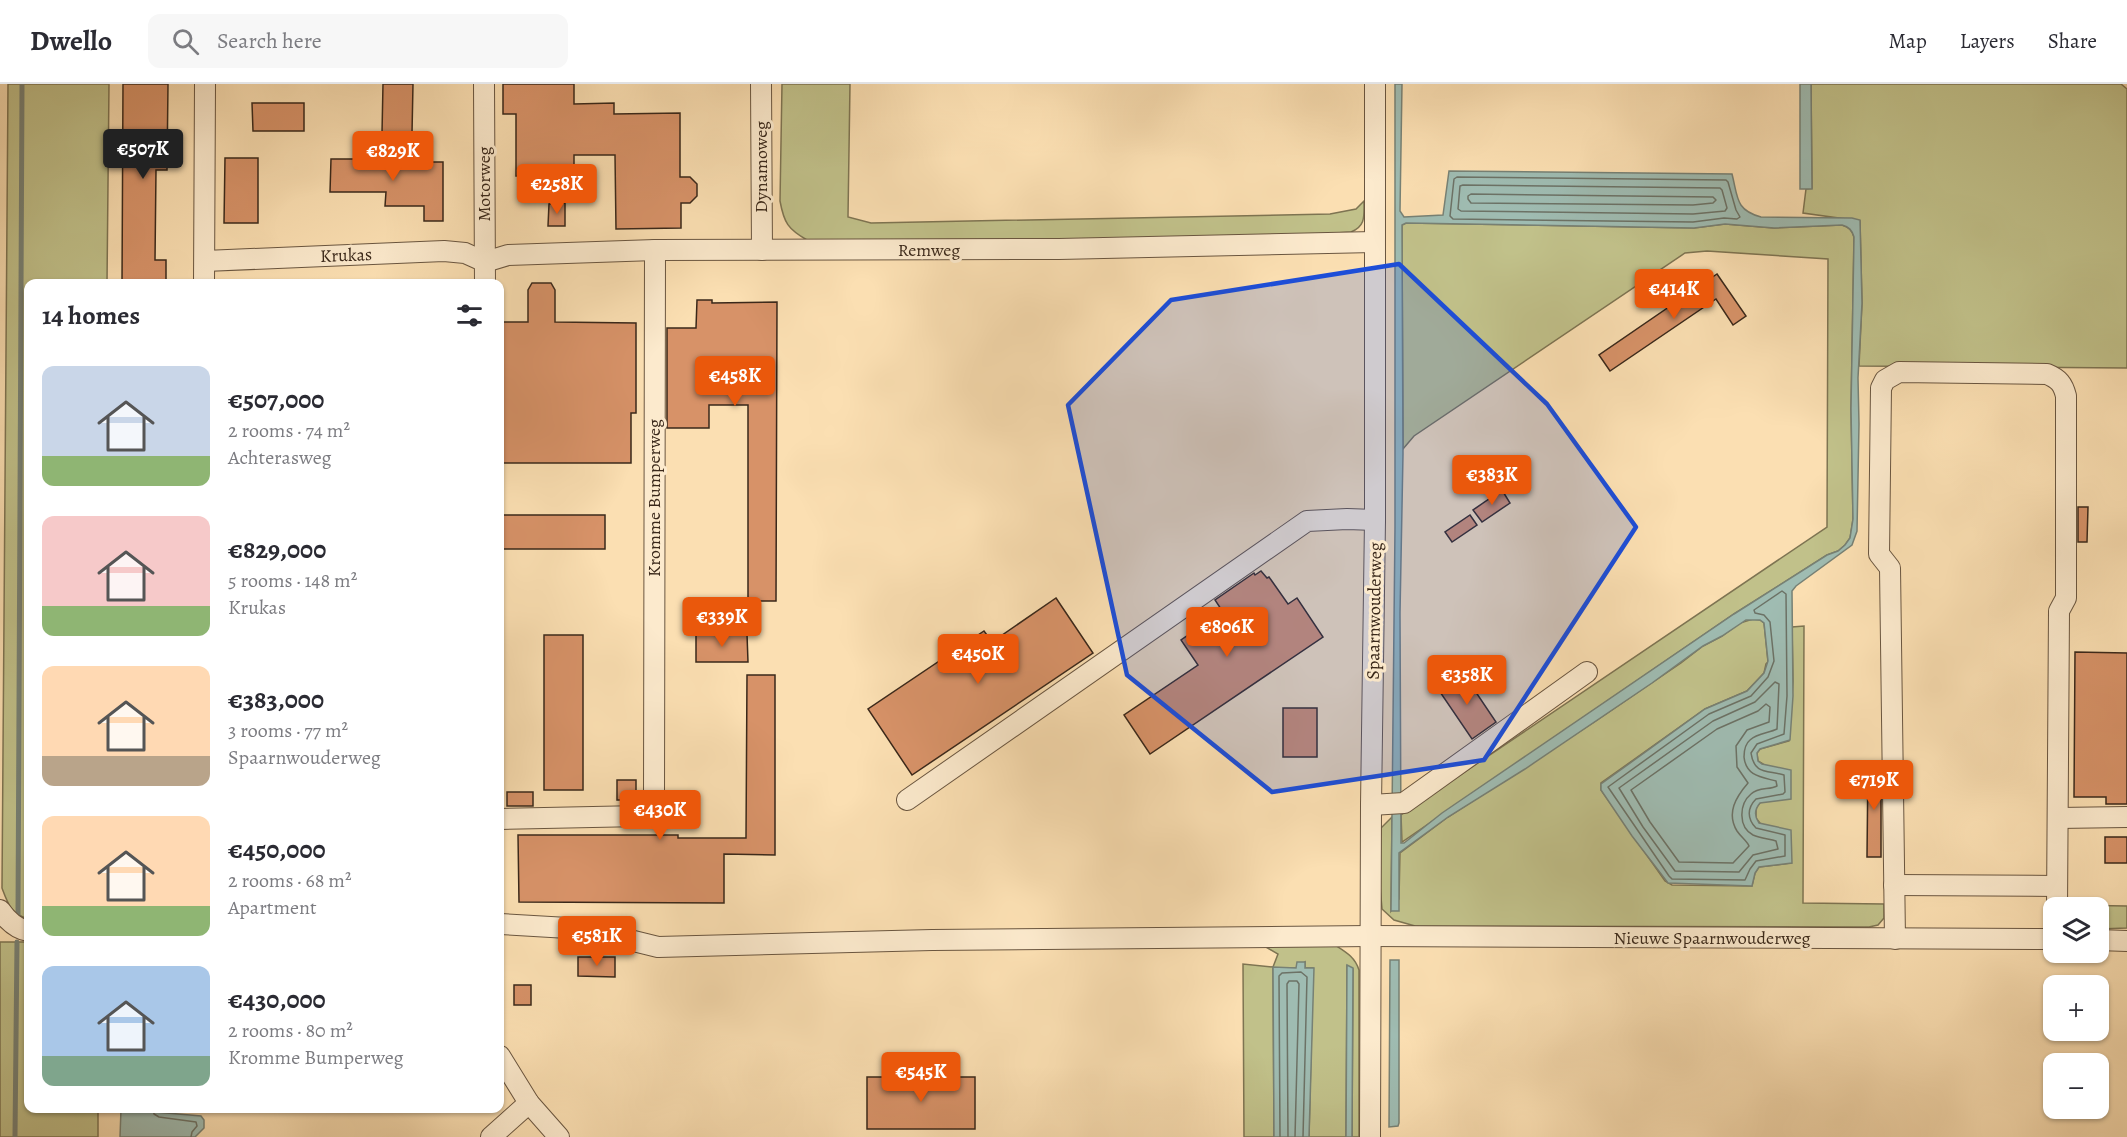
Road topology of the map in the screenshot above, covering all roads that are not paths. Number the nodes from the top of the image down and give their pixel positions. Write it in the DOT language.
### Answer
graph roads {
  1 [pos="205,84"];
  2 [pos="484,84"];
  3 [pos="761,84"];
  4 [pos="1375,84"];
  5 [pos="1374,242"];
  6 [pos="655,250"];
  7 [pos="762,250"];
  8 [pos="205,261"];
  9 [pos="485,262"];
  10 [pos="204,279"];
  11 [pos="485,279"];
  12 [pos="1375,520"];
  13 [pos="1587,672"];
  14 [pos="907,800"];
  15 [pos="1387,804"];
  16 [pos="2127,817"];
  17 [pos="2058,818"];
  18 [pos="504,819"];
  19 [pos="1894,885"];
  20 [pos="2057,886"];
  21 [pos="2057,897"];
  22 [pos="2,917"];
  23 [pos="504,924"];
  24 [pos="24,930"];
  25 [pos="1370,936"];
  26 [pos="1895,939"];
  27 [pos="2043,939"];
  28 [pos="2126,939"];
  29 [pos="2109,940"];
  30 [pos="504,1062"];
  31 [pos="529,1103"];
  32 [pos="491,1137"];
  33 [pos="559,1137"];
  34 [pos="1370,1137"];
  1 -- 8 [label="street"];
  2 -- 9 [label="street, Motorweg"];
  3 -- 7 [label="street, Dynamoweg"];
  4 -- 5 [label="street, Spaarnwouderweg"];
  5 -- 7 [label="street, Remweg"];
  5 -- 12 [label="street, Spaarnwouderweg"];
  6 -- 7 [label="street, Remweg"];
  6 -- 9 [label="street, Remweg"];
  6 -- 18 [label="street, Kromme Bumperweg"];
  8 -- 9 [label="street, Krukas"];
  8 -- 10 [label="street"];
  9 -- 11 [label="street, Motorweg"];
  12 -- 14 [label="street"];
  12 -- 15 [label="street, Spaarnwouderweg"];
  13 -- 15 [label="street"];
  15 -- 25 [label="street, Spaarnwouderweg"];
  16 -- 17 [label="street"];
  17 -- 19 [label="street"];
  17 -- 20 [label="street"];
  19 -- 20 [label="street"];
  19 -- 26 [label="street"];
  20 -- 21 [label="street"];
  22 -- 24 [label="street"];
  23 -- 25 [label="street, Nieuwe Spaarnwouderweg"];
  25 -- 26 [label="street, Nieuwe Spaarnwouderweg"];
  25 -- 34 [label="street, Spaarnwouderweg"];
  26 -- 27 [label="street, Nieuwe Spaarnwouderweg"];
  28 -- 29 [label="street"];
  30 -- 31 [label="street"];
  31 -- 32 [label="street"];
  31 -- 33 [label="street"];
}
